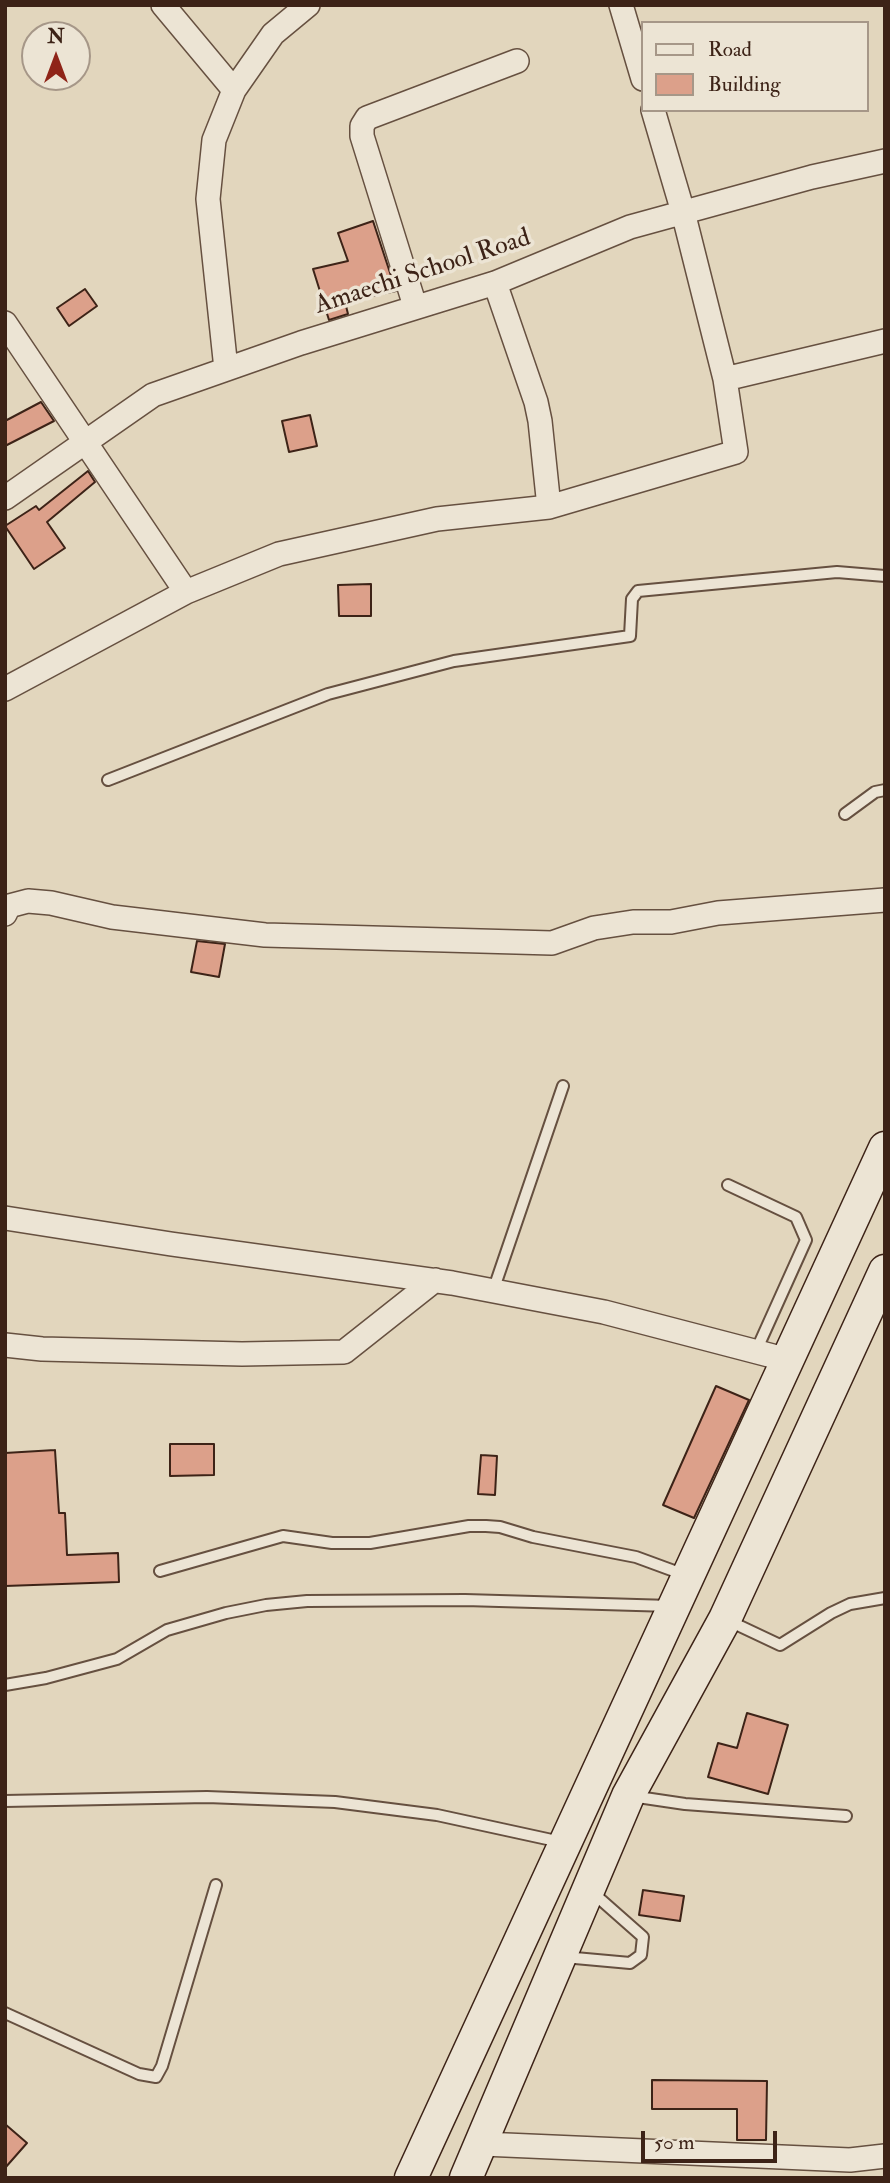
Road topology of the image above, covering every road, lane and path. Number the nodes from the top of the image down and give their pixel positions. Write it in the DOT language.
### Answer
graph roads {
  1 [pos="163,5"];
  2 [pos="308,5"];
  3 [pos="621,5"];
  4 [pos="517,61"];
  5 [pos="642,76"];
  6 [pos="234,90"];
  7 [pos="654,112"];
  8 [pos="885,161"];
  9 [pos="683,212"];
  10 [pos="495,283"];
  11 [pos="415,306"];
  12 [pos="5,323"];
  13 [pos="885,341"];
  14 [pos="226,369"];
  15 [pos="725,379"];
  16 [pos="85,441"];
  17 [pos="5,498"];
  18 [pos="549,507"];
  19 [pos="885,576"];
  20 [pos="186,592"];
  21 [pos="5,690"];
  22 [pos="108,780"];
  23 [pos="885,790"];
  24 [pos="845,814"];
  25 [pos="885,900"];
  26 [pos="5,914"];
  27 [pos="563,1086"];
  28 [pos="885,1148"];
  29 [pos="728,1185"];
  30 [pos="5,1218"];
  31 [pos="885,1271"];
  32 [pos="435,1280"];
  33 [pos="493,1291"];
  34 [pos="5,1345"];
  35 [pos="756,1351"];
  36 [pos="788,1360"];
  37 [pos="160,1571"];
  38 [pos="688,1576"];
  39 [pos="885,1598"];
  40 [pos="674,1606"];
  41 [pos="725,1619"];
  42 [pos="5,1685"];
  43 [pos="628,1796"];
  44 [pos="5,1801"];
  45 [pos="846,1816"];
  46 [pos="564,1842"];
  47 [pos="216,1885"];
  48 [pos="589,1889"];
  49 [pos="561,1956"];
  50 [pos="5,2013"];
  51 [pos="483,2144"];
  52 [pos="885,2156"];
  53 [pos="411,2178"];
  54 [pos="466,2178"];
  1 -- 6 [label="street"];
  2 -- 6 [label="street"];
  3 -- 5 [label="street"];
  4 -- 11 [label="street"];
  6 -- 14 [label="street"];
  7 -- 9 [label="street"];
  8 -- 9 [label="street, Amaechi School Road"];
  9 -- 10 [label="street, Amaechi School Road"];
  9 -- 15 [label="street"];
  10 -- 11 [label="street, Amaechi School Road"];
  10 -- 18 [label="street"];
  11 -- 14 [label="street, Amaechi School Road"];
  12 -- 16 [label="street"];
  13 -- 15 [label="street"];
  14 -- 16 [label="street, Amaechi School Road"];
  15 -- 18 [label="street"];
  16 -- 17 [label="street, Amaechi School Road"];
  16 -- 20 [label="street"];
  18 -- 20 [label="street"];
  19 -- 22 [label="lane"];
  20 -- 21 [label="street"];
  23 -- 24 [label="lane"];
  25 -- 26 [label="street"];
  27 -- 33 [label="lane"];
  28 -- 36 [label="main road"];
  29 -- 35 [label="lane"];
  30 -- 32 [label="street"];
  31 -- 41 [label="main road"];
  32 -- 33 [label="street"];
  32 -- 34 [label="street"];
  33 -- 35 [label="street"];
  35 -- 36 [label="street"];
  36 -- 38 [label="main road"];
  37 -- 38 [label="lane"];
  38 -- 40 [label="main road"];
  39 -- 41 [label="lane"];
  40 -- 42 [label="lane"];
  40 -- 46 [label="main road"];
  41 -- 43 [label="main road"];
  43 -- 45 [label="lane"];
  43 -- 48 [label="main road"];
  44 -- 46 [label="lane"];
  46 -- 53 [label="main road"];
  47 -- 50 [label="lane"];
  48 -- 49 [label="main road"];
  48 -- 49 [label="lane"];
  49 -- 51 [label="main road"];
  51 -- 52 [label="street"];
  51 -- 54 [label="main road"];
}
